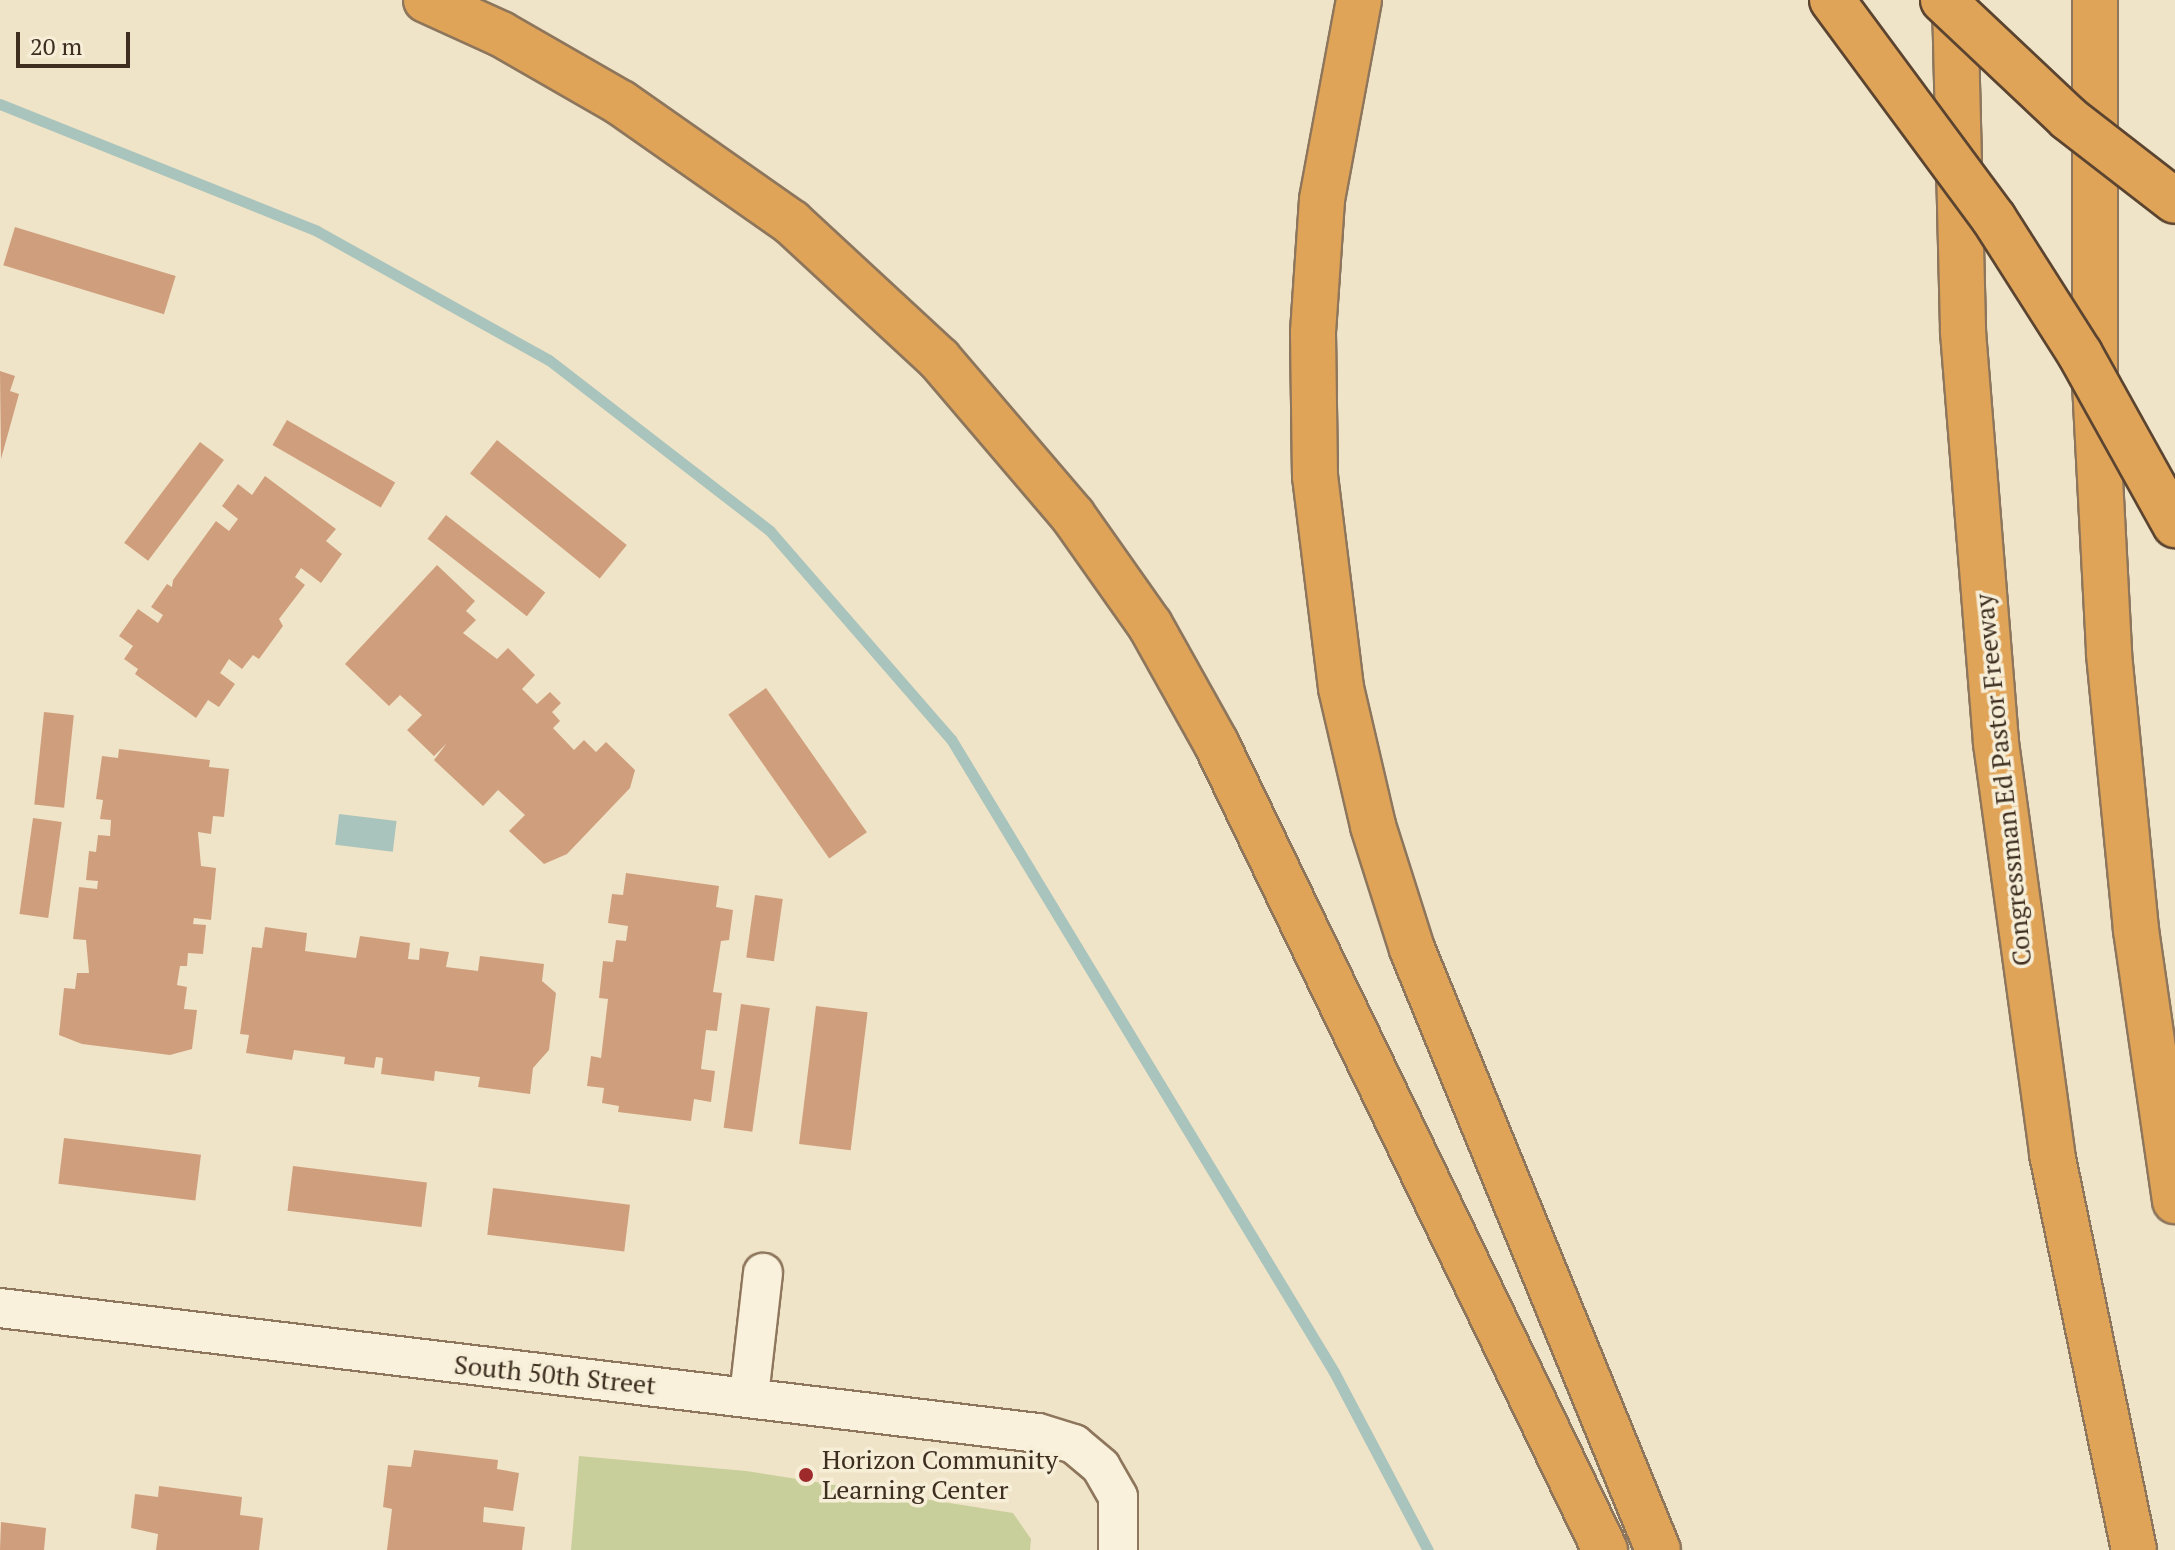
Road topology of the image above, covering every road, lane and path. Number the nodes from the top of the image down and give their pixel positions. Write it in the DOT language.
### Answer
graph roads {
  1 [pos="426,0"];
  2 [pos="1359,0"];
  3 [pos="1832,0"];
  4 [pos="1943,0"];
  5 [pos="1955,0"];
  6 [pos="2095,0"];
  7 [pos="2175,201"];
  8 [pos="2175,525"];
  9 [pos="2175,1201"];
  10 [pos="763,1273"];
  11 [pos="0,1308"];
  12 [pos="749,1396"];
  13 [pos="1118,1550"];
  14 [pos="1605,1550"];
  15 [pos="1658,1550"];
  16 [pos="2134,1550"];
  1 -- 14 [label="highway"];
  2 -- 15 [label="highway"];
  3 -- 8 [label="highway, bridge"];
  4 -- 7 [label="highway, bridge"];
  5 -- 16 [label="highway, Congressman Ed Pastor Freeway"];
  6 -- 9 [label="highway"];
  10 -- 12 [label="street"];
  11 -- 12 [label="street, South 50th Street"];
  12 -- 13 [label="street, South 50th Street"];
}
